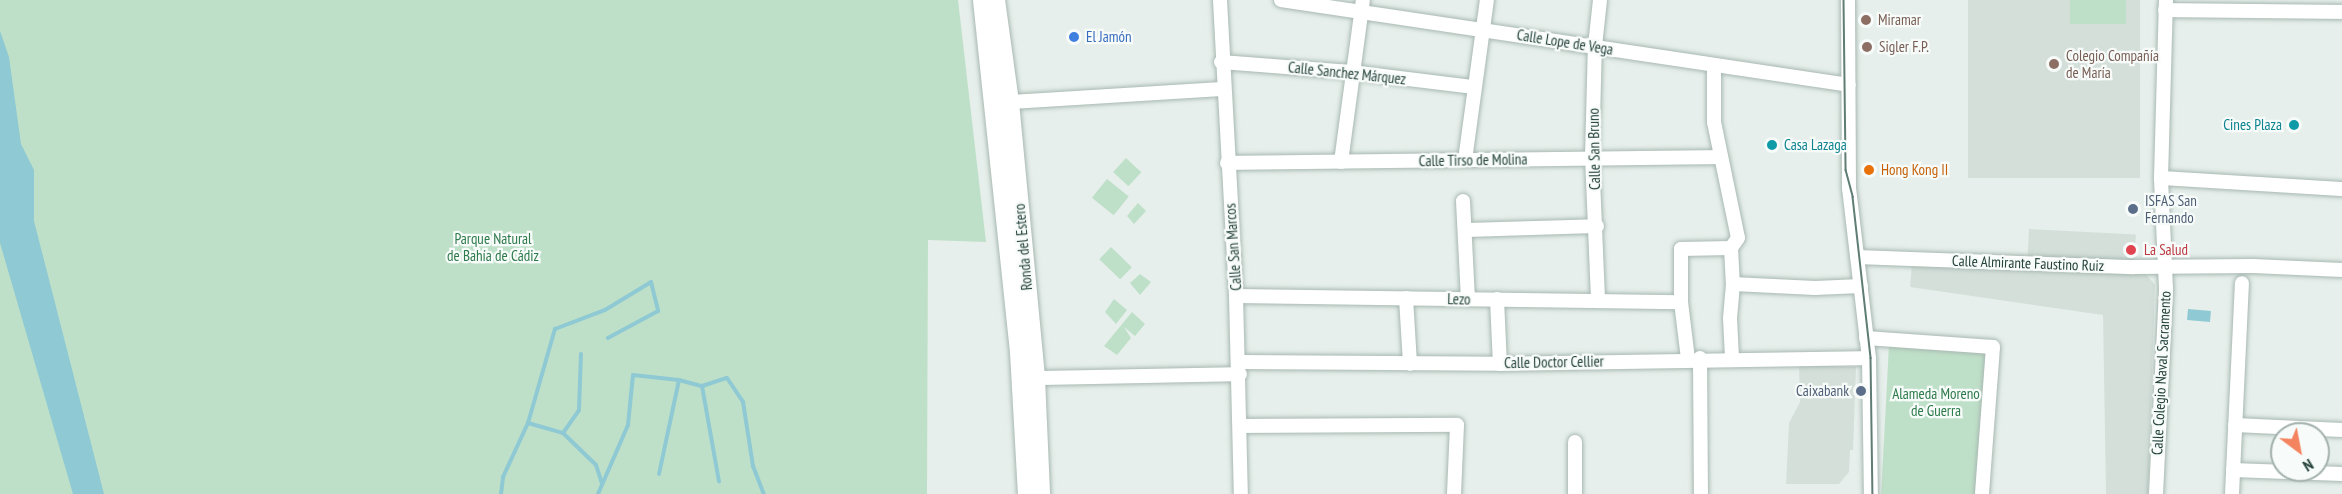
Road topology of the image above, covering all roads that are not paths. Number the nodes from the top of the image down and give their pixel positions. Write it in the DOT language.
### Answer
graph roads {
  1 [pos="982,0"];
  2 [pos="996,0"];
  3 [pos="1220,0"];
  4 [pos="1281,0"];
  5 [pos="1487,0"];
  6 [pos="1600,0"];
  7 [pos="1848,0"];
  8 [pos="1362,5"];
  9 [pos="2166,5"];
  10 [pos="2295,5"];
  11 [pos="2342,12"];
  12 [pos="1482,29"];
  13 [pos="1595,46"];
  14 [pos="1221,62"];
  15 [pos="1714,65"];
  16 [pos="1352,72"];
  17 [pos="1849,85"];
  18 [pos="1474,87"];
  19 [pos="1223,89"];
  20 [pos="1010,102"];
  21 [pos="1592,157"];
  22 [pos="1719,157"];
  23 [pos="1465,160"];
  24 [pos="1341,162"];
  25 [pos="1227,163"];
  26 [pos="2161,178"];
  27 [pos="2342,189"];
  28 [pos="1463,201"];
  29 [pos="1597,226"];
  30 [pos="1465,231"];
  31 [pos="1731,248"];
  32 [pos="1857,257"];
  33 [pos="2163,265"];
  34 [pos="2342,270"];
  35 [pos="2242,283"];
  36 [pos="1733,284"];
  37 [pos="1861,286"];
  38 [pos="1236,296"];
  39 [pos="1406,298"];
  40 [pos="1468,299"];
  41 [pos="1497,299"];
  42 [pos="1598,299"];
  43 [pos="1681,302"];
  44 [pos="1866,339"];
  45 [pos="1732,358"];
  46 [pos="1869,358"];
  47 [pos="1694,359"];
  48 [pos="1410,364"];
  49 [pos="1500,364"];
  50 [pos="1239,368"];
  51 [pos="1036,378"];
  52 [pos="2235,425"];
  53 [pos="1241,426"];
  54 [pos="2342,430"];
  55 [pos="1575,442"];
  56 [pos="2233,470"];
  57 [pos="2342,474"];
  58 [pos="1027,494"];
  59 [pos="1041,494"];
  60 [pos="1241,494"];
  61 [pos="1454,494"];
  62 [pos="1575,494"];
  63 [pos="1701,494"];
  64 [pos="1871,494"];
  65 [pos="1982,494"];
  66 [pos="2156,494"];
  67 [pos="2232,494"];
  1 -- 58 [label="street, Ronda del Estero"];
  2 -- 20 [label="street, Ronda del Estero"];
  3 -- 14 [label="street, Calle San Marcos"];
  4 -- 8 [label="street, Calle Lope de Vega"];
  5 -- 12 [label="street"];
  6 -- 13 [label="street, Calle San Bruno"];
  7 -- 17 [label="street"];
  8 -- 12 [label="street, Calle Lope de Vega"];
  8 -- 16 [label="street"];
  9 -- 10 [label="street"];
  9 -- 26 [label="street, Calle Colegio Naval Sacramento"];
  10 -- 11 [label="street"];
  12 -- 13 [label="street, Calle Lope de Vega"];
  12 -- 18 [label="street"];
  13 -- 15 [label="street, Calle Lope de Vega"];
  13 -- 21 [label="street, Calle San Bruno"];
  14 -- 16 [label="street, Calle Sanchez Márquez"];
  14 -- 19 [label="street, Calle San Marcos"];
  15 -- 17 [label="street, Calle Lope de Vega"];
  15 -- 22 [label="street"];
  16 -- 18 [label="street, Calle Sanchez Márquez"];
  16 -- 24 [label="street"];
  17 -- 32 [label="street"];
  18 -- 23 [label="street"];
  19 -- 20 [label="street"];
  19 -- 25 [label="street, Calle San Marcos"];
  20 -- 51 [label="street, Ronda del Estero"];
  21 -- 22 [label="street, Calle Tirso de Molina"];
  21 -- 23 [label="street, Calle Tirso de Molina"];
  21 -- 29 [label="street, Calle San Bruno"];
  22 -- 31 [label="street"];
  23 -- 24 [label="street, Calle Tirso de Molina"];
  24 -- 25 [label="street, Calle Tirso de Molina"];
  25 -- 38 [label="street, Calle San Marcos"];
  26 -- 27 [label="street"];
  26 -- 33 [label="street, Calle Colegio Naval Sacramento"];
  28 -- 30 [label="street"];
  29 -- 30 [label="street"];
  29 -- 42 [label="street, Calle San Bruno"];
  30 -- 40 [label="street"];
  31 -- 36 [label="street"];
  31 -- 43 [label="street"];
  32 -- 33 [label="street, Calle Almirante Faustino Ruiz"];
  32 -- 37 [label="street"];
  33 -- 34 [label="street, Calle Almirante Faustino Ruiz"];
  33 -- 66 [label="street, Calle Colegio Naval Sacramento"];
  35 -- 52 [label="street"];
  36 -- 37 [label="street"];
  36 -- 45 [label="street"];
  37 -- 44 [label="street"];
  38 -- 39 [label="street, Lezo"];
  38 -- 50 [label="street, Calle San Marcos"];
  39 -- 40 [label="street, Lezo"];
  39 -- 48 [label="street"];
  40 -- 41 [label="street, Lezo"];
  41 -- 42 [label="street, Lezo"];
  41 -- 49 [label="street"];
  42 -- 43 [label="street, Lezo"];
  43 -- 47 [label="street"];
  44 -- 46 [label="street"];
  44 -- 65 [label="street"];
  45 -- 46 [label="street, Calle Doctor Cellier"];
  45 -- 47 [label="street, Calle Doctor Cellier"];
  46 -- 64 [label="street"];
  47 -- 49 [label="street, Calle Doctor Cellier"];
  47 -- 63 [label="street"];
  48 -- 49 [label="street, Calle Doctor Cellier"];
  48 -- 50 [label="street, Calle Doctor Cellier"];
  50 -- 51 [label="street, Calle Doctor Cellier"];
  50 -- 53 [label="street, Calle San Marcos"];
  51 -- 59 [label="street, Ronda del Estero"];
  52 -- 54 [label="street"];
  52 -- 56 [label="street"];
  53 -- 60 [label="street, Calle San Marcos"];
  53 -- 61 [label="street"];
  55 -- 62 [label="street"];
  56 -- 57 [label="street"];
  56 -- 67 [label="street"];
}
